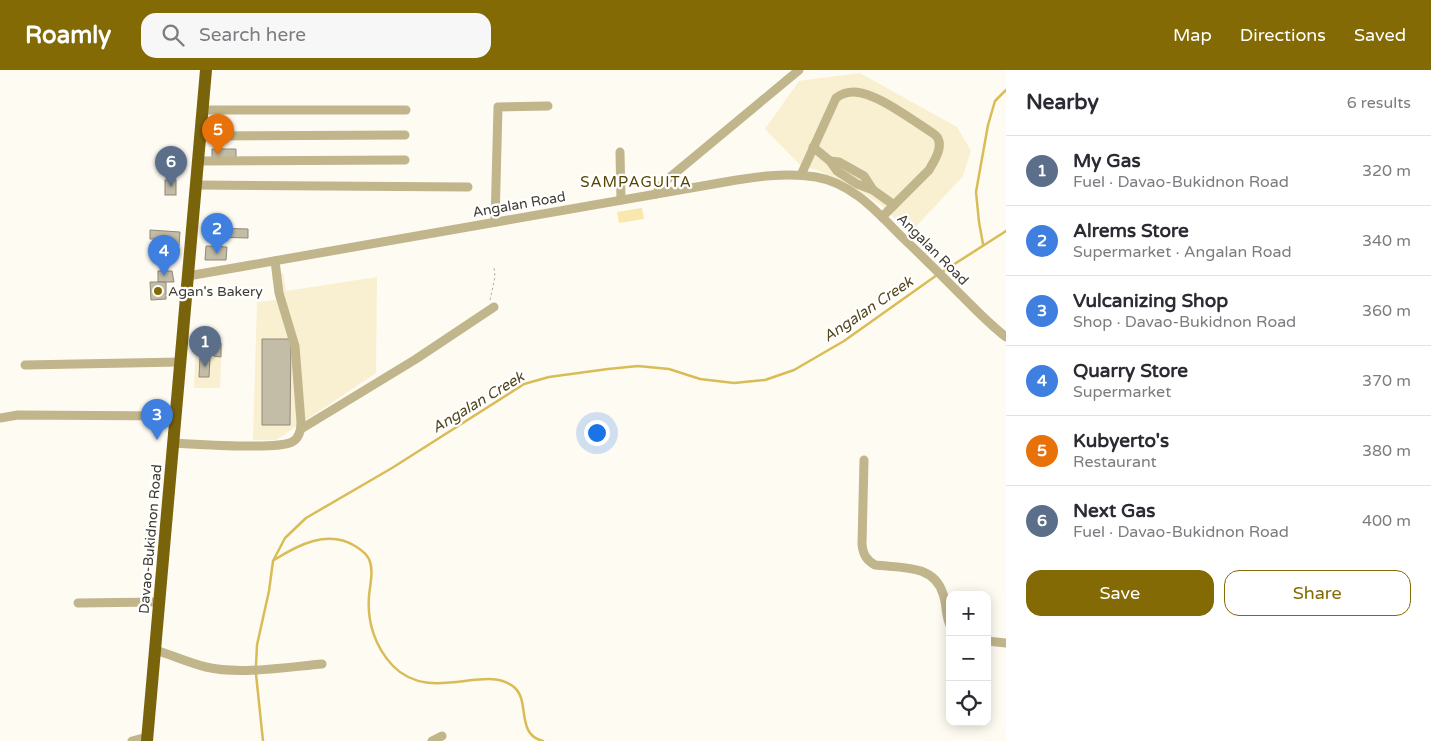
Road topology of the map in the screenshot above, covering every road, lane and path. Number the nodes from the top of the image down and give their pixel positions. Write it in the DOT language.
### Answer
graph roads {
  1 [pos="206,70"];
  2 [pos="799,70"];
  3 [pos="548,106"];
  4 [pos="202,110"];
  5 [pos="406,110"];
  6 [pos="405,135"];
  7 [pos="200,136"];
  8 [pos="814,147"];
  9 [pos="620,152"];
  10 [pos="405,160"];
  11 [pos="198,161"];
  12 [pos="802,175"];
  13 [pos="196,185"];
  14 [pos="468,187"];
  15 [pos="656,194"];
  16 [pos="621,200"];
  17 [pos="894,206"];
  18 [pos="882,217"];
  19 [pos="495,222"];
  20 [pos="275,261"];
  21 [pos="494,266"];
  22 [pos="188,276"];
  23 [pos="494,306"];
  24 [pos="485,313"];
  25 [pos="1006,337"];
  26 [pos="180,362"];
  27 [pos="25,364"];
  28 [pos="175,416"];
  29 [pos="0,418"];
  30 [pos="301,428"];
  31 [pos="173,443"];
  32 [pos="864,460"];
  33 [pos="78,602"];
  34 [pos="159,602"];
  35 [pos="946,608"];
  36 [pos="991,641"];
  37 [pos="1006,643"];
  38 [pos="155,650"];
  39 [pos="322,664"];
  40 [pos="442,736"];
  41 [pos="147,739"];
  42 [pos="132,741"];
  43 [pos="432,741"];
  1 -- 4 [label="highway, Davao-Bukidnon Road"];
  2 -- 15 [label="street"];
  3 -- 19 [label="street"];
  4 -- 5 [label="street"];
  4 -- 7 [label="highway, Davao-Bukidnon Road"];
  6 -- 7 [label="street"];
  7 -- 11 [label="highway, Davao-Bukidnon Road"];
  8 -- 12 [label="street"];
  8 -- 17 [label="street"];
  8 -- 17 [label="street"];
  9 -- 16 [label="street"];
  10 -- 11 [label="street"];
  11 -- 13 [label="highway, Davao-Bukidnon Road"];
  12 -- 15 [label="street, Angalan Road"];
  12 -- 18 [label="street, Angalan Road"];
  13 -- 14 [label="street"];
  13 -- 22 [label="highway, Davao-Bukidnon Road"];
  15 -- 16 [label="street, Angalan Road"];
  16 -- 19 [label="street, Angalan Road"];
  17 -- 18 [label="street"];
  18 -- 25 [label="street, Angalan Road"];
  19 -- 20 [label="street, Angalan Road"];
  20 -- 22 [label="street, Angalan Road"];
  20 -- 30 [label="street"];
  21 -- 24 [label="path"];
  22 -- 26 [label="highway, Davao-Bukidnon Road"];
  23 -- 24 [label="street"];
  24 -- 30 [label="street"];
  26 -- 27 [label="street"];
  26 -- 28 [label="highway, Davao-Bukidnon Road"];
  28 -- 29 [label="street"];
  28 -- 31 [label="highway, Davao-Bukidnon Road"];
  30 -- 31 [label="street"];
  31 -- 34 [label="highway, Davao-Bukidnon Road"];
  32 -- 35 [label="street"];
  33 -- 34 [label="street"];
  34 -- 38 [label="highway, Davao-Bukidnon Road"];
  36 -- 37 [label="street"];
  38 -- 39 [label="street"];
  38 -- 41 [label="highway, Davao-Bukidnon Road"];
  40 -- 43 [label="street"];
  41 -- 42 [label="street"];
}
